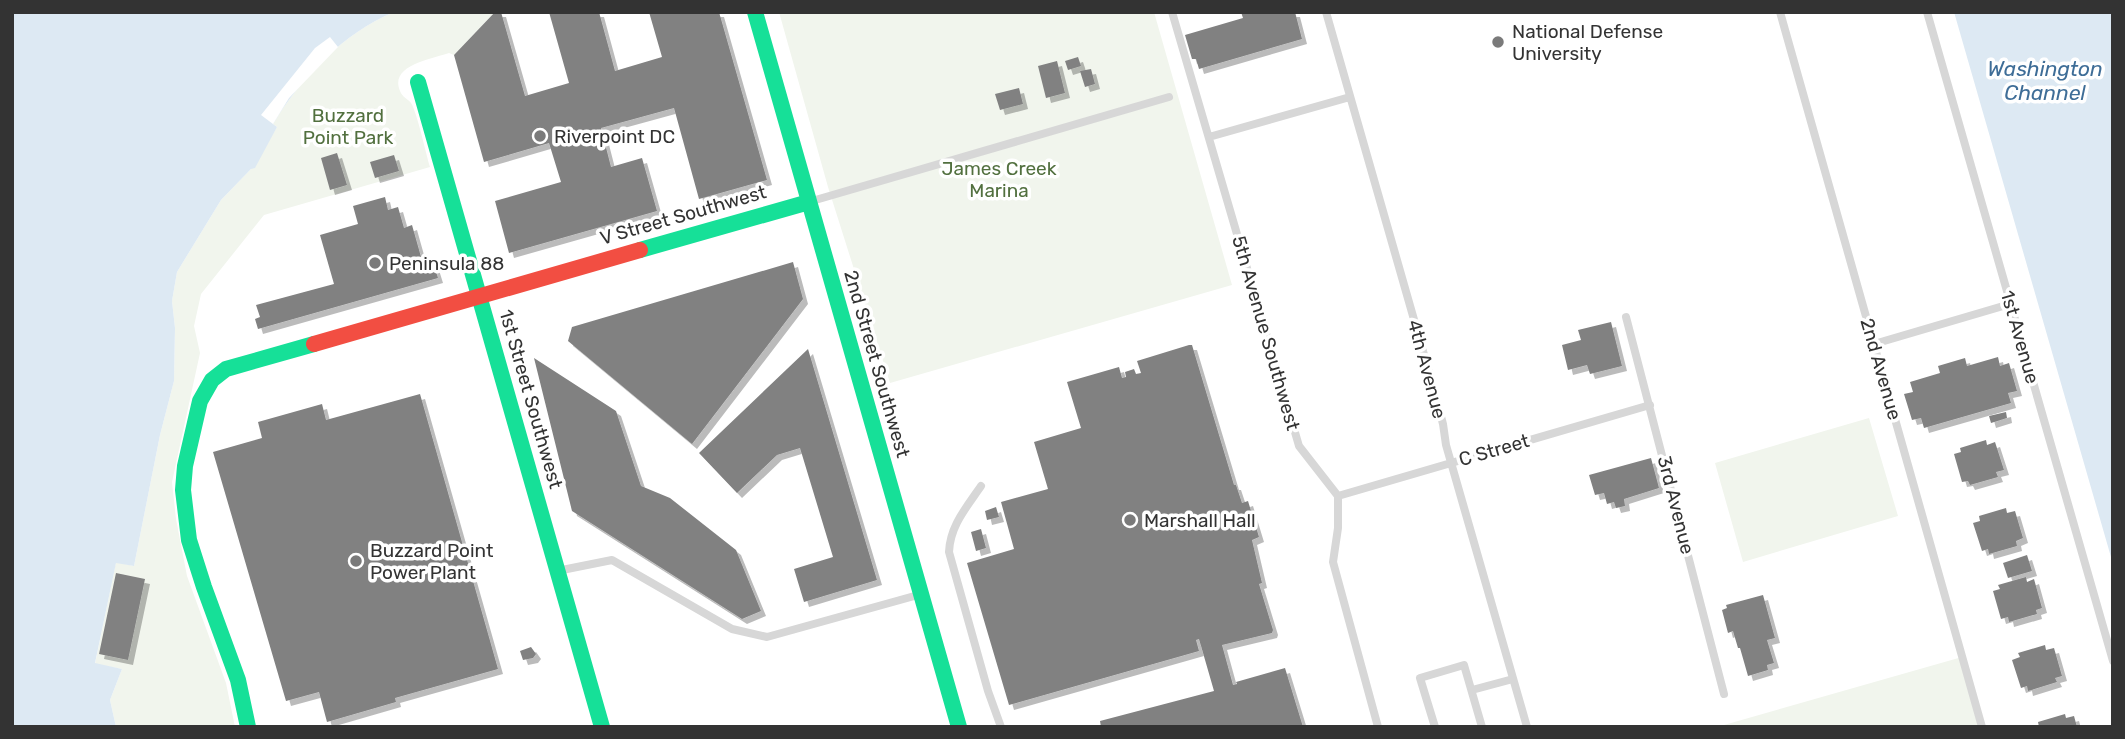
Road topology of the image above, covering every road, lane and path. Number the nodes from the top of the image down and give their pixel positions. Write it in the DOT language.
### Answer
graph roads {
  1 [pos="755,12"];
  2 [pos="1172,12"];
  3 [pos="1325,12"];
  4 [pos="1780,12"];
  5 [pos="1927,12"];
  6 [pos="418,82"];
  7 [pos="1169,97"];
  8 [pos="1350,97"];
  9 [pos="1209,137"];
  10 [pos="809,202"];
  11 [pos="479,296"];
  12 [pos="2010,304"];
  13 [pos="1626,317"];
  14 [pos="1874,344"];
  15 [pos="1650,405"];
  16 [pos="1451,463"];
  17 [pos="981,486"];
  18 [pos="1338,496"];
  19 [pos="559,570"];
  20 [pos="921,594"];
  21 [pos="2113,661"];
  22 [pos="1513,679"];
  23 [pos="1472,690"];
  24 [pos="1724,694"];
  25 [pos="248,727"];
  26 [pos="602,727"];
  27 [pos="959,727"];
  28 [pos="1001,727"];
  29 [pos="1378,727"];
  30 [pos="1435,727"];
  31 [pos="1482,727"];
  32 [pos="1527,727"];
  33 [pos="1982,727"];
  1 -- 10 [label="street, 2nd Street Southwest"];
  2 -- 9 [label="lane, 5th Avenue Southwest"];
  3 -- 8 [label="lane, 4th Avenue"];
  4 -- 14 [label="lane, 2nd Avenue"];
  5 -- 12 [label="lane, 1st Avenue"];
  6 -- 11 [label="street, 1st Street Southwest"];
  7 -- 10 [label="lane, V Street Southwest"];
  8 -- 9 [label="lane"];
  8 -- 16 [label="lane, 4th Avenue"];
  9 -- 18 [label="lane, 5th Avenue Southwest"];
  10 -- 11 [label="street, V Street Southwest"];
  10 -- 20 [label="street, 2nd Street Southwest"];
  11 -- 19 [label="street, 1st Street Southwest"];
  11 -- 25 [label="street, V Street Southwest"];
  12 -- 14 [label="lane"];
  12 -- 21 [label="lane, 1st Avenue"];
  13 -- 15 [label="lane, 3rd Avenue"];
  14 -- 33 [label="lane, 2nd Avenue"];
  15 -- 16 [label="lane, C Street"];
  15 -- 24 [label="lane, 3rd Avenue"];
  16 -- 18 [label="lane, C Street"];
  16 -- 22 [label="lane, 4th Avenue"];
  17 -- 28 [label="lane"];
  18 -- 29 [label="lane"];
  19 -- 20 [label="lane"];
  19 -- 26 [label="street, 1st Street Southwest"];
  20 -- 27 [label="street, 2nd Street Southwest"];
  22 -- 23 [label="lane"];
  22 -- 32 [label="lane, 4th Avenue"];
  23 -- 30 [label="lane"];
  23 -- 31 [label="lane"];
}
